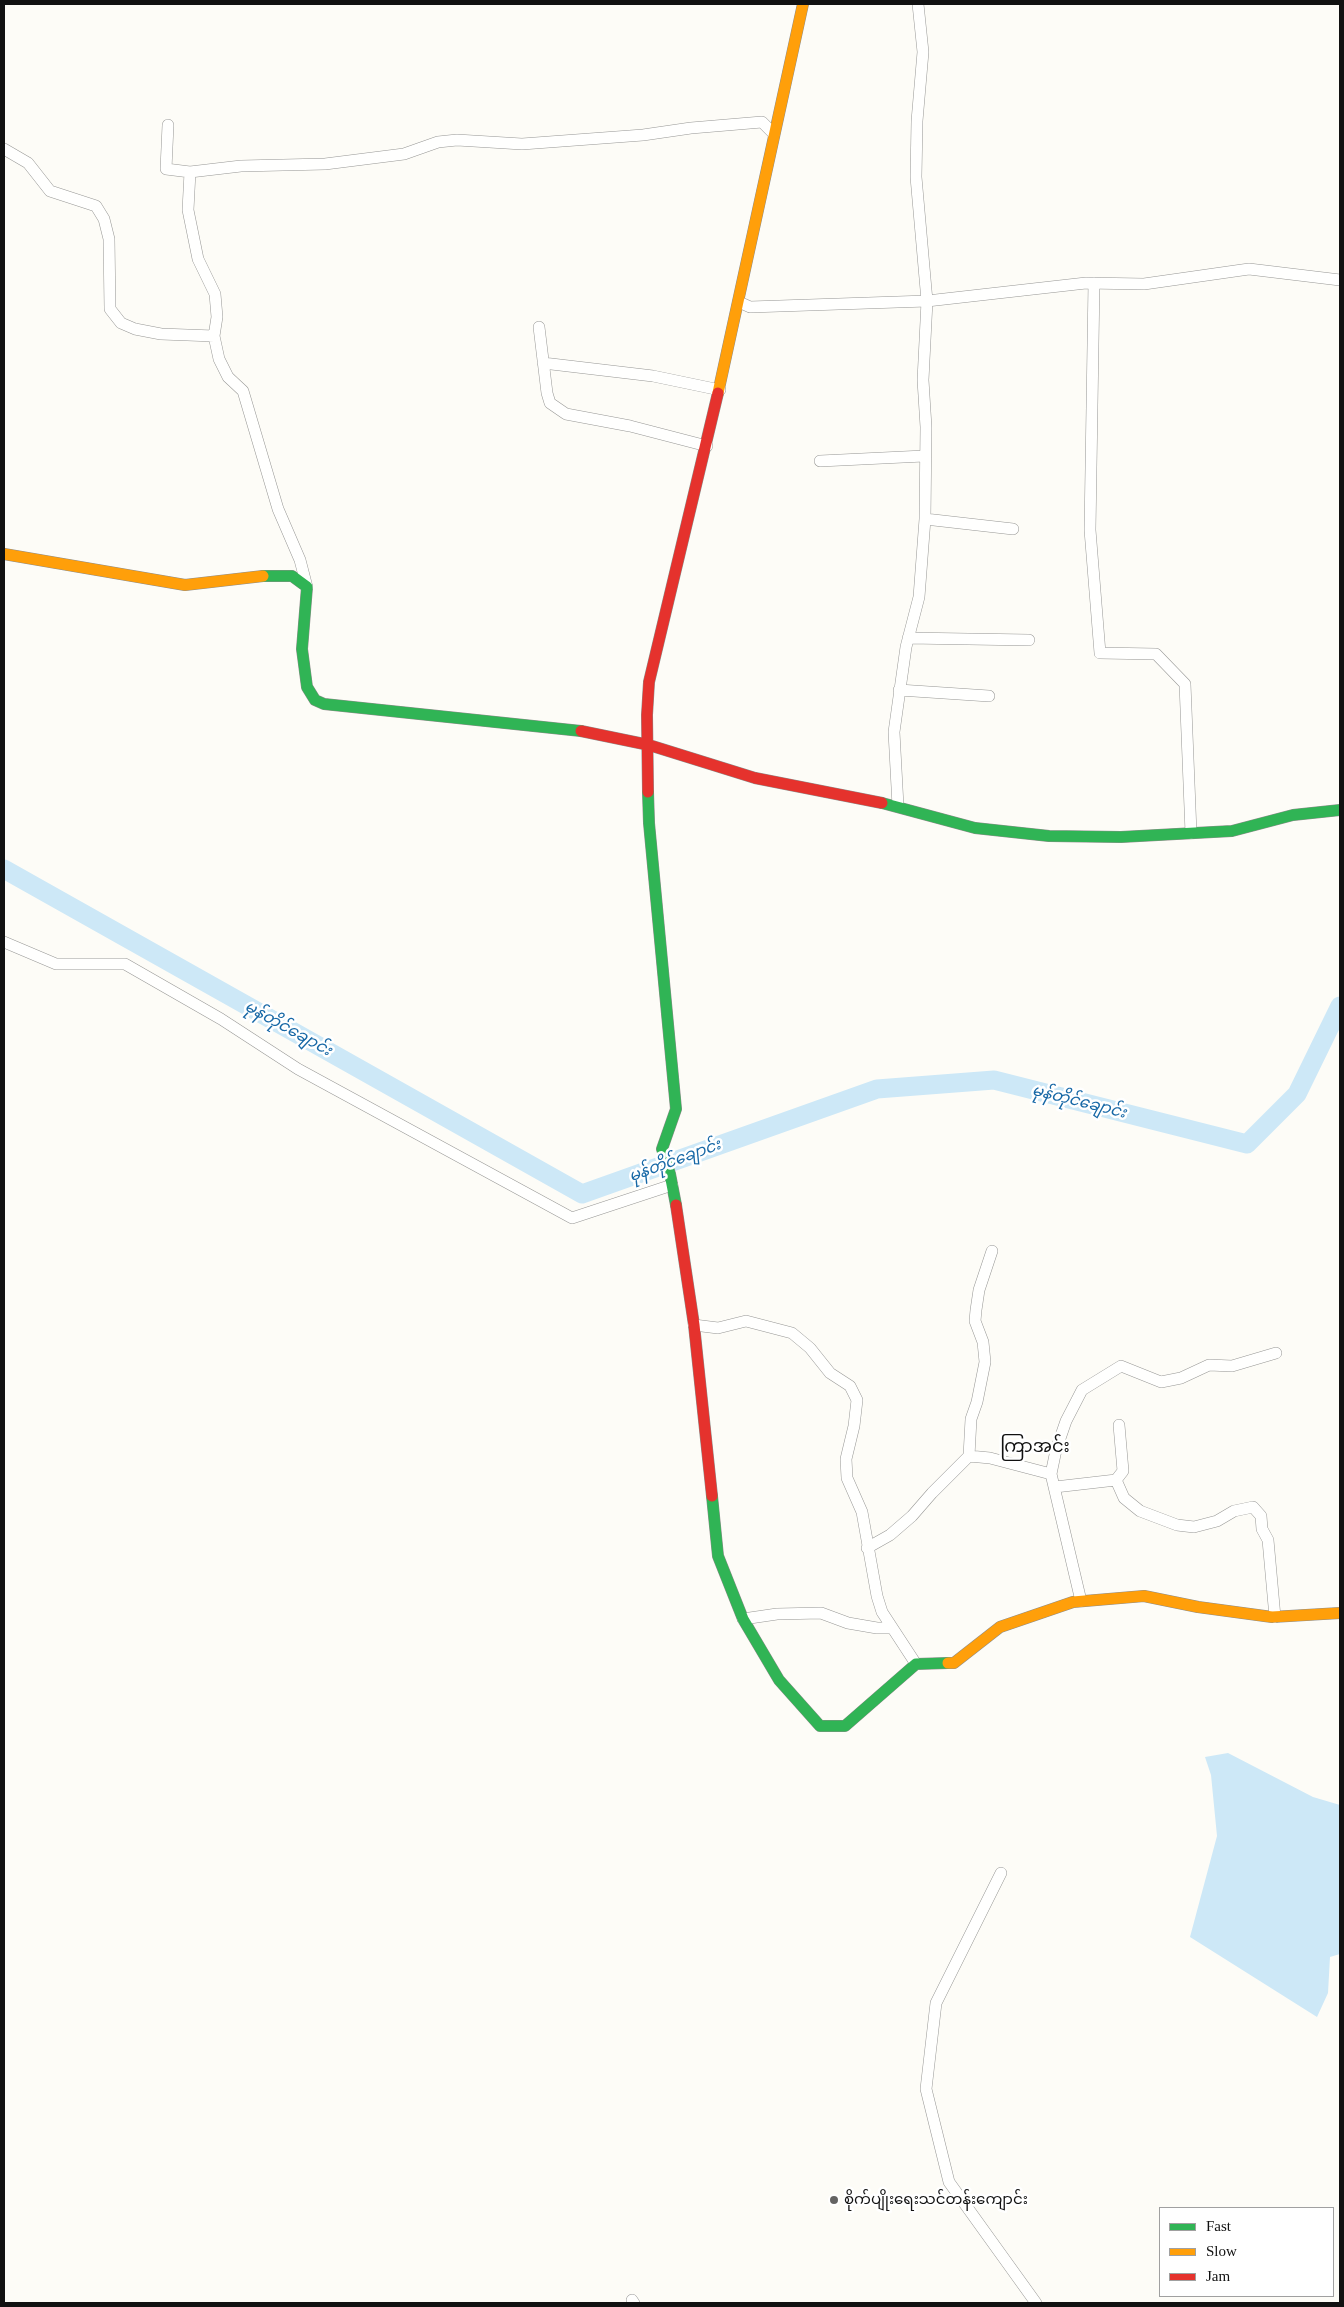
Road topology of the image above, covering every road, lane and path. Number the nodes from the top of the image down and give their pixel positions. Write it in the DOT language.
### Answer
graph roads {
  1 [pos="803,4"];
  2 [pos="918,4"];
  3 [pos="168,125"];
  4 [pos="774,134"];
  5 [pos="4,149"];
  6 [pos="190,172"];
  7 [pos="1340,280"];
  8 [pos="1094,283"];
  9 [pos="927,301"];
  10 [pos="739,302"];
  11 [pos="539,327"];
  12 [pos="214,336"];
  13 [pos="543,363"];
  14 [pos="720,390"];
  15 [pos="707,446"];
  16 [pos="924,456"];
  17 [pos="820,461"];
  18 [pos="925,519"];
  19 [pos="1013,529"];
  20 [pos="4,554"];
  21 [pos="307,587"];
  22 [pos="908,638"];
  23 [pos="1029,640"];
  24 [pos="899,690"];
  25 [pos="989,696"];
  26 [pos="649,745"];
  27 [pos="898,806"];
  28 [pos="1340,810"];
  29 [pos="1192,833"];
  30 [pos="4,942"];
  31 [pos="671,1179"];
  32 [pos="992,1251"];
  33 [pos="694,1325"];
  34 [pos="1276,1353"];
  35 [pos="1119,1425"];
  36 [pos="969,1456"];
  37 [pos="1051,1474"];
  38 [pos="1116,1480"];
  39 [pos="1055,1487"];
  40 [pos="868,1548"];
  41 [pos="1081,1601"];
  42 [pos="1340,1613"];
  43 [pos="1275,1617"];
  44 [pos="743,1619"];
  45 [pos="892,1628"];
  46 [pos="916,1664"];
  47 [pos="1001,1873"];
  48 [pos="1036,2303"];
  1 -- 4 [label="street"];
  2 -- 9 [label="street"];
  3 -- 6 [label="street"];
  4 -- 6 [label="street"];
  4 -- 10 [label="street"];
  5 -- 12 [label="street"];
  6 -- 12 [label="street"];
  7 -- 8 [label="street"];
  8 -- 9 [label="street"];
  8 -- 29 [label="street"];
  9 -- 10 [label="street"];
  9 -- 16 [label="street"];
  10 -- 14 [label="street"];
  11 -- 13 [label="street"];
  12 -- 21 [label="street"];
  13 -- 14 [label="street"];
  13 -- 15 [label="street"];
  14 -- 15 [label="street"];
  15 -- 26 [label="street"];
  16 -- 17 [label="street"];
  16 -- 18 [label="street"];
  18 -- 19 [label="street"];
  18 -- 22 [label="street"];
  20 -- 21 [label="street"];
  21 -- 26 [label="street"];
  22 -- 23 [label="street"];
  22 -- 24 [label="street"];
  24 -- 25 [label="street"];
  24 -- 27 [label="street"];
  26 -- 27 [label="street"];
  26 -- 31 [label="street"];
  27 -- 29 [label="street"];
  28 -- 29 [label="street"];
  30 -- 31 [label="street"];
  31 -- 33 [label="street"];
  32 -- 36 [label="street"];
  33 -- 40 [label="street"];
  33 -- 44 [label="street"];
  34 -- 37 [label="street"];
  35 -- 38 [label="street"];
  36 -- 37 [label="street"];
  36 -- 40 [label="street"];
  37 -- 39 [label="street"];
  38 -- 39 [label="street"];
  38 -- 43 [label="street"];
  39 -- 41 [label="street"];
  40 -- 45 [label="street"];
  41 -- 43 [label="street"];
  41 -- 46 [label="street"];
  42 -- 43 [label="street"];
  44 -- 45 [label="street"];
  44 -- 46 [label="street"];
  45 -- 46 [label="street"];
  47 -- 48 [label="street"];
}
